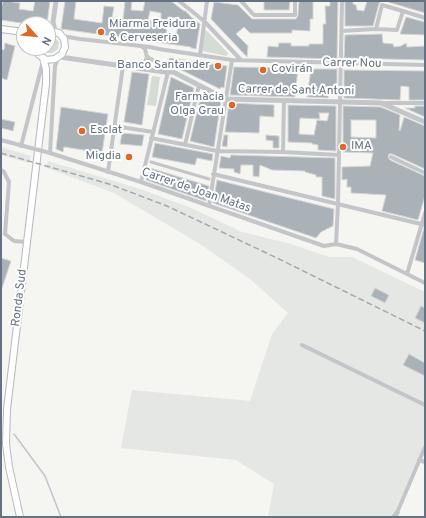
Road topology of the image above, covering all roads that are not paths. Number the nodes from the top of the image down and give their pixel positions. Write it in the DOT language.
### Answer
graph roads {
  1 [pos="56,1"];
  2 [pos="179,1"];
  3 [pos="207,1"];
  4 [pos="242,1"];
  5 [pos="295,1"];
  6 [pos="342,1"];
  7 [pos="403,11"];
  8 [pos="54,16"];
  9 [pos="425,18"];
  10 [pos="204,21"];
  11 [pos="1,29"];
  12 [pos="376,29"];
  13 [pos="16,31"];
  14 [pos="341,31"];
  15 [pos="56,33"];
  16 [pos="62,36"];
  17 [pos="141,46"];
  18 [pos="159,49"];
  19 [pos="147,55"];
  20 [pos="200,55"];
  21 [pos="42,58"];
  22 [pos="57,58"];
  23 [pos="232,60"];
  24 [pos="241,60"];
  25 [pos="340,64"];
  26 [pos="123,66"];
  27 [pos="425,66"];
  28 [pos="141,68"];
  29 [pos="170,72"];
  30 [pos="46,78"];
  31 [pos="200,85"];
  32 [pos="226,99"];
  33 [pos="284,101"];
  34 [pos="340,102"];
  35 [pos="402,102"];
  36 [pos="381,103"];
  37 [pos="425,103"];
  38 [pos="401,111"];
  39 [pos="425,122"];
  40 [pos="114,126"];
  41 [pos="153,132"];
  42 [pos="151,138"];
  43 [pos="1,140"];
  44 [pos="185,145"];
  45 [pos="21,146"];
  46 [pos="217,151"];
  47 [pos="283,152"];
  48 [pos="50,153"];
  49 [pos="339,155"];
  50 [pos="391,157"];
  51 [pos="150,162"];
  52 [pos="1,170"];
  53 [pos="108,172"];
  54 [pos="425,173"];
  55 [pos="213,174"];
  56 [pos="209,179"];
  57 [pos="141,182"];
  58 [pos="338,204"];
  59 [pos="208,206"];
  60 [pos="425,213"];
  61 [pos="423,225"];
  62 [pos="27,242"];
  63 [pos="336,244"];
  64 [pos="407,274"];
  65 [pos="425,283"];
  66 [pos="302,346"];
  67 [pos="425,404"];
  68 [pos="425,447"];
  69 [pos="419,460"];
  70 [pos="425,462"];
  71 [pos="396,516"];
  72 [pos="20,517"];
  1 -- 8 [label="street"];
  2 -- 10 [label="street"];
  3 -- 10 [label="street"];
  4 -- 5 [label="street"];
  6 -- 14 [label="street"];
  7 -- 9 [label="street"];
  7 -- 12 [label="street"];
  7 -- 12 [label="street"];
  10 -- 20 [label="street"];
  10 -- 24 [label="street"];
  11 -- 13 [label="main road"];
  12 -- 14 [label="street"];
  14 -- 25 [label="street"];
  15 -- 16 [label="main road"];
  16 -- 17 [label="street, Carrer Nou"];
  16 -- 22 [label="main road, Ronda Sud"];
  17 -- 18 [label="street, Carrer Nou"];
  17 -- 19 [label="street"];
  18 -- 19 [label="street, Carrer Nou"];
  18 -- 20 [label="street, Carrer Nou"];
  19 -- 28 [label="street"];
  19 -- 29 [label="street, Carrer de Sant Antoni"];
  20 -- 23 [label="street, Carrer Nou"];
  21 -- 22 [label="main road"];
  21 -- 30 [label="main road, Ronda Sud"];
  21 -- 45 [label="street"];
  22 -- 26 [label="street, Carrer de Sant Antoni"];
  22 -- 30 [label="main road, Ronda Sud"];
  22 -- 48 [label="street"];
  23 -- 24 [label="street, Carrer Nou"];
  23 -- 32 [label="street"];
  24 -- 25 [label="street, Carrer Nou"];
  25 -- 27 [label="street, Carrer Nou"];
  25 -- 34 [label="street"];
  26 -- 28 [label="street, Carrer de Sant Antoni"];
  26 -- 40 [label="street"];
  28 -- 29 [label="street, Carrer de Sant Antoni"];
  29 -- 31 [label="street, Carrer de Sant Antoni"];
  29 -- 41 [label="street"];
  30 -- 62 [label="main road, Ronda Sud"];
  31 -- 32 [label="street, Carrer de Sant Antoni"];
  31 -- 44 [label="street"];
  32 -- 33 [label="street, Carrer de Sant Antoni"];
  32 -- 46 [label="street"];
  33 -- 34 [label="street, Carrer de Sant Antoni"];
  33 -- 47 [label="street"];
  34 -- 36 [label="street, Carrer de Sant Antoni"];
  34 -- 49 [label="street"];
  35 -- 36 [label="street, Carrer de Sant Antoni"];
  35 -- 37 [label="street, Carrer de Sant Antoni"];
  35 -- 38 [label="street"];
  36 -- 38 [label="street"];
  38 -- 39 [label="street"];
  40 -- 41 [label="street"];
  40 -- 53 [label="street"];
  41 -- 42 [label="street"];
  42 -- 44 [label="street"];
  42 -- 57 [label="street"];
  43 -- 45 [label="street, Carrer de Joan Matas"];
  44 -- 46 [label="street"];
  45 -- 48 [label="street, Carrer de Joan Matas, bridge"];
  46 -- 47 [label="street"];
  46 -- 55 [label="street"];
  47 -- 49 [label="street"];
  48 -- 53 [label="street, Carrer de Joan Matas"];
  49 -- 58 [label="street"];
  50 -- 54 [label="street"];
  51 -- 56 [label="street"];
  52 -- 62 [label="street"];
  53 -- 57 [label="street, Carrer de Joan Matas"];
  55 -- 58 [label="street"];
  55 -- 59 [label="street"];
  57 -- 59 [label="street, Carrer de Joan Matas"];
  58 -- 61 [label="street"];
  58 -- 63 [label="street"];
  59 -- 63 [label="street, Carrer de Joan Matas"];
  60 -- 61 [label="street"];
  61 -- 64 [label="street"];
  62 -- 72 [label="main road, Ronda Sud"];
  63 -- 64 [label="street, Carrer de Joan Matas"];
  64 -- 65 [label="street, Carrer de Joan Matas"];
  66 -- 67 [label="street"];
  68 -- 69 [label="street"];
  69 -- 70 [label="street"];
  69 -- 71 [label="street"];
}
